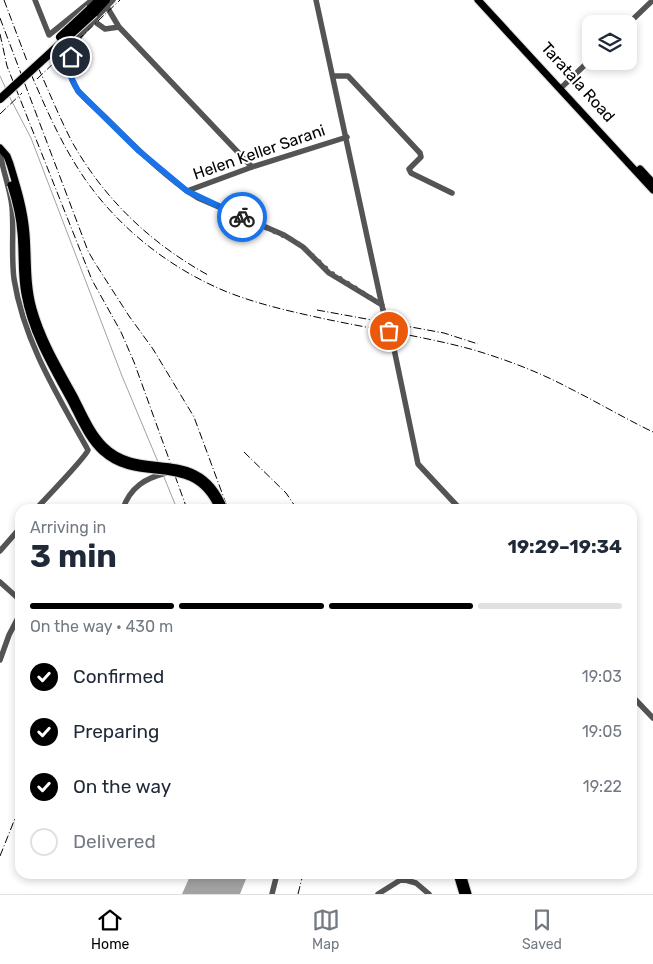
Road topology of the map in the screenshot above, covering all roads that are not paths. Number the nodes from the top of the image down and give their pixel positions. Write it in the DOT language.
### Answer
graph roads {
  1 [pos="35,0"];
  2 [pos="80,0"];
  3 [pos="92,0"];
  4 [pos="99,0"];
  5 [pos="113,0"];
  6 [pos="316,0"];
  7 [pos="478,0"];
  8 [pos="484,0"];
  9 [pos="653,0"];
  10 [pos="107,4"];
  11 [pos="89,10"];
  12 [pos="637,15"];
  13 [pos="92,22"];
  14 [pos="119,27"];
  15 [pos="582,68"];
  16 [pos="333,76"];
  17 [pos="563,86"];
  18 [pos="0,94"];
  19 [pos="0,99"];
  20 [pos="347,137"];
  21 [pos="1,150"];
  22 [pos="8,164"];
  23 [pos="252,167"];
  24 [pos="653,183"];
  25 [pos="653,190"];
  26 [pos="187,191"];
  27 [pos="452,193"];
  28 [pos="382,305"];
  29 [pos="171,471"];
  30 [pos="41,504"];
  31 [pos="124,504"];
  32 [pos="216,504"];
  33 [pos="222,504"];
  34 [pos="455,504"];
  35 [pos="15,534"];
  36 [pos="0,551"];
  37 [pos="0,582"];
  38 [pos="15,596"];
  39 [pos="15,624"];
  40 [pos="0,660"];
  41 [pos="637,701"];
  42 [pos="653,718"];
  43 [pos="276,879"];
  44 [pos="458,879"];
  45 [pos="464,879"];
  46 [pos="272,894"];
  47 [pos="378,894"];
  48 [pos="429,894"];
  49 [pos="463,894"];
  50 [pos="468,894"];
  1 -- 11 [label="street"];
  2 -- 11 [label="street"];
  3 -- 11 [label="street"];
  4 -- 11 [label="highway"];
  5 -- 10 [label="street, Helen Keller Sarani"];
  6 -- 16 [label="street"];
  7 -- 25 [label="main road"];
  8 -- 17 [label="main road, Taratala Road"];
  9 -- 12 [label="street"];
  10 -- 11 [label="highway"];
  10 -- 13 [label="street, Helen Keller Sarani"];
  10 -- 14 [label="street"];
  11 -- 13 [label="street"];
  11 -- 18 [label="highway, bridge"];
  11 -- 19 [label="highway, bridge"];
  13 -- 14 [label="street"];
  13 -- 26 [label="street, Helen Keller Sarani"];
  14 -- 23 [label="street"];
  15 -- 17 [label="street"];
  16 -- 20 [label="street"];
  16 -- 27 [label="street"];
  17 -- 24 [label="main road, Taratala Road"];
  20 -- 23 [label="street, Helen Keller Sarani"];
  20 -- 28 [label="street"];
  21 -- 22 [label="main road"];
  21 -- 30 [label="street"];
  22 -- 29 [label="main road, bridge"];
  22 -- 33 [label="main road, bridge"];
  23 -- 26 [label="street, Helen Keller Sarani"];
  26 -- 28 [label="street"];
  28 -- 34 [label="street"];
  29 -- 31 [label="street"];
  29 -- 32 [label="main road, bridge"];
  35 -- 36 [label="street"];
  37 -- 38 [label="street"];
  39 -- 40 [label="street"];
  41 -- 42 [label="street"];
  43 -- 46 [label="street"];
  44 -- 49 [label="main road"];
  45 -- 50 [label="main road"];
  47 -- 48 [label="street"];
}
